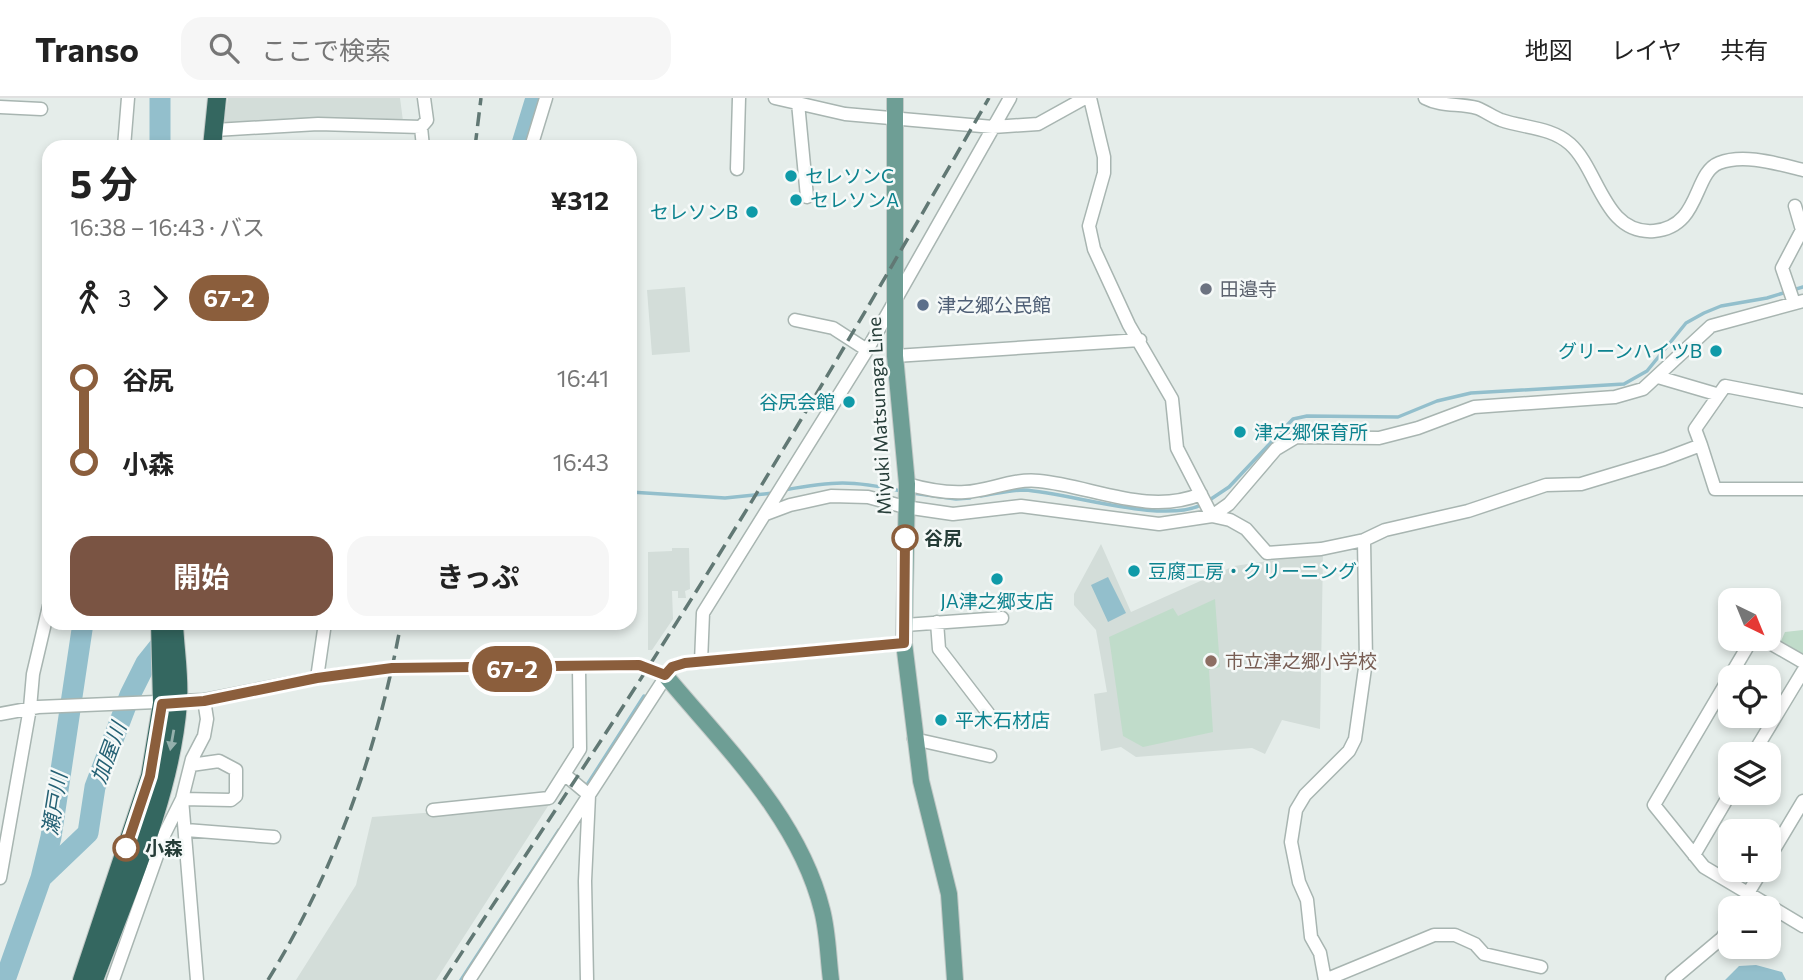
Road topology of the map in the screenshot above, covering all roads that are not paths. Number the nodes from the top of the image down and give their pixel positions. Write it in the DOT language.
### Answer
graph roads {
  1 [pos="128,98"];
  2 [pos="205,98"];
  3 [pos="217,98"];
  4 [pos="424,98"];
  5 [pos="546,98"];
  6 [pos="739,98"];
  7 [pos="775,98"];
  8 [pos="895,98"];
  9 [pos="1010,98"];
  10 [pos="1088,98"];
  11 [pos="1425,98"];
  12 [pos="798,103"];
  13 [pos="1478,103"];
  14 [pos="0,107"];
  15 [pos="41,109"];
  16 [pos="895,120"];
  17 [pos="421,127"];
  18 [pos="993,127"];
  19 [pos="213,139"];
  20 [pos="125,140"];
  21 [pos="202,140"];
  22 [pos="422,140"];
  23 [pos="533,140"];
  24 [pos="737,169"];
  25 [pos="1803,170"];
  26 [pos="807,197"];
  27 [pos="1796,206"];
  28 [pos="894,301"];
  29 [pos="1799,302"];
  30 [pos="795,320"];
  31 [pos="1140,340"];
  32 [pos="867,351"];
  33 [pos="895,356"];
  34 [pos="1658,377"];
  35 [pos="1717,394"];
  36 [pos="1803,401"];
  37 [pos="1701,445"];
  38 [pos="1803,489"];
  39 [pos="1201,494"];
  40 [pos="906,495"];
  41 [pos="1107,495"];
  42 [pos="766,514"];
  43 [pos="1105,516"];
  44 [pos="1212,516"];
  45 [pos="1364,540"];
  46 [pos="1002,618"];
  47 [pos="937,622"];
  48 [pos="905,625"];
  49 [pos="44,630"];
  50 [pos="160,630"];
  51 [pos="174,630"];
  52 [pos="324,630"];
  53 [pos="904,643"];
  54 [pos="1782,650"];
  55 [pos="1745,651"];
  56 [pos="701,662"];
  57 [pos="1803,662"];
  58 [pos="579,668"];
  59 [pos="1803,671"];
  60 [pos="665,675"];
  61 [pos="317,678"];
  62 [pos="204,701"];
  63 [pos="170,703"];
  64 [pos="34,708"];
  65 [pos="988,713"];
  66 [pos="0,714"];
  67 [pos="914,739"];
  68 [pos="1761,742"];
  69 [pos="990,756"];
  70 [pos="191,765"];
  71 [pos="564,774"];
  72 [pos="586,791"];
  73 [pos="182,799"];
  74 [pos="1803,802"];
  75 [pos="1723,805"];
  76 [pos="433,810"];
  77 [pos="158,830"];
  78 [pos="186,830"];
  79 [pos="274,837"];
  80 [pos="1781,838"];
  81 [pos="1693,855"];
  82 [pos="0,878"];
  83 [pos="1755,882"];
  84 [pos="1748,894"];
  85 [pos="1803,926"];
  86 [pos="1718,941"];
  87 [pos="1541,967"];
  88 [pos="82,980"];
  89 [pos="94,980"];
  90 [pos="113,980"];
  91 [pos="197,980"];
  92 [pos="469,980"];
  93 [pos="587,980"];
  94 [pos="831,980"];
  95 [pos="955,980"];
  96 [pos="1325,980"];
  97 [pos="1672,980"];
  1 -- 20 [label="street"];
  2 -- 21 [label="highway"];
  3 -- 19 [label="highway"];
  4 -- 17 [label="street"];
  5 -- 23 [label="street"];
  6 -- 24 [label="street"];
  7 -- 12 [label="street"];
  8 -- 16 [label="main road, Miyuki Matsunaga Line"];
  9 -- 18 [label="street"];
  10 -- 18 [label="street"];
  10 -- 31 [label="street"];
  11 -- 13 [label="street"];
  12 -- 16 [label="street"];
  12 -- 26 [label="street"];
  13 -- 25 [label="street"];
  14 -- 15 [label="street"];
  16 -- 18 [label="street"];
  16 -- 28 [label="main road, Miyuki Matsunaga Line"];
  17 -- 19 [label="street"];
  17 -- 22 [label="street"];
  18 -- 28 [label="street"];
  27 -- 29 [label="street"];
  28 -- 32 [label="street"];
  28 -- 33 [label="main road, Miyuki Matsunaga Line"];
  29 -- 34 [label="street"];
  30 -- 32 [label="street"];
  31 -- 33 [label="street"];
  31 -- 39 [label="street"];
  32 -- 42 [label="street"];
  33 -- 40 [label="main road, Miyuki Matsunaga Line"];
  34 -- 35 [label="street"];
  34 -- 44 [label="street"];
  35 -- 36 [label="street"];
  35 -- 37 [label="street"];
  37 -- 38 [label="street"];
  37 -- 45 [label="street"];
  39 -- 41 [label="street"];
  39 -- 44 [label="street"];
  40 -- 41 [label="street"];
  40 -- 42 [label="street"];
  40 -- 43 [label="street"];
  40 -- 48 [label="main road, Miyuki Matsunaga Line"];
  41 -- 43 [label="street"];
  42 -- 56 [label="street"];
  43 -- 44 [label="street"];
  44 -- 45 [label="street"];
  45 -- 96 [label="street"];
  46 -- 47 [label="street"];
  47 -- 48 [label="street"];
  47 -- 65 [label="street"];
  48 -- 53 [label="main road, Miyuki Matsunaga Line"];
  49 -- 64 [label="street"];
  50 -- 63 [label="highway"];
  51 -- 63 [label="highway"];
  52 -- 61 [label="street"];
  53 -- 56 [label="street"];
  53 -- 67 [label="main road, Miyuki Matsunaga Line"];
  54 -- 57 [label="street"];
  55 -- 81 [label="street"];
  56 -- 60 [label="street"];
  58 -- 60 [label="street"];
  58 -- 61 [label="street"];
  58 -- 71 [label="street"];
  59 -- 68 [label="street"];
  60 -- 72 [label="street"];
  60 -- 94 [label="main road"];
  61 -- 62 [label="street"];
  62 -- 63 [label="street"];
  62 -- 70 [label="street"];
  63 -- 64 [label="street"];
  63 -- 77 [label="highway, one-way"];
  63 -- 88 [label="highway"];
  64 -- 66 [label="street"];
  64 -- 82 [label="street"];
  67 -- 69 [label="street"];
  67 -- 95 [label="main road, Miyuki Matsunaga Line"];
  70 -- 73 [label="street"];
  70 -- 73 [label="street"];
  71 -- 72 [label="street"];
  71 -- 76 [label="street"];
  72 -- 92 [label="street"];
  72 -- 93 [label="street"];
  73 -- 77 [label="street"];
  73 -- 78 [label="street"];
  74 -- 80 [label="street"];
  75 -- 81 [label="street"];
  77 -- 89 [label="highway"];
  77 -- 90 [label="street"];
  78 -- 79 [label="street"];
  78 -- 91 [label="street"];
  81 -- 84 [label="street"];
  83 -- 84 [label="street"];
  84 -- 85 [label="street"];
  86 -- 97 [label="street"];
  87 -- 96 [label="street"];
}
